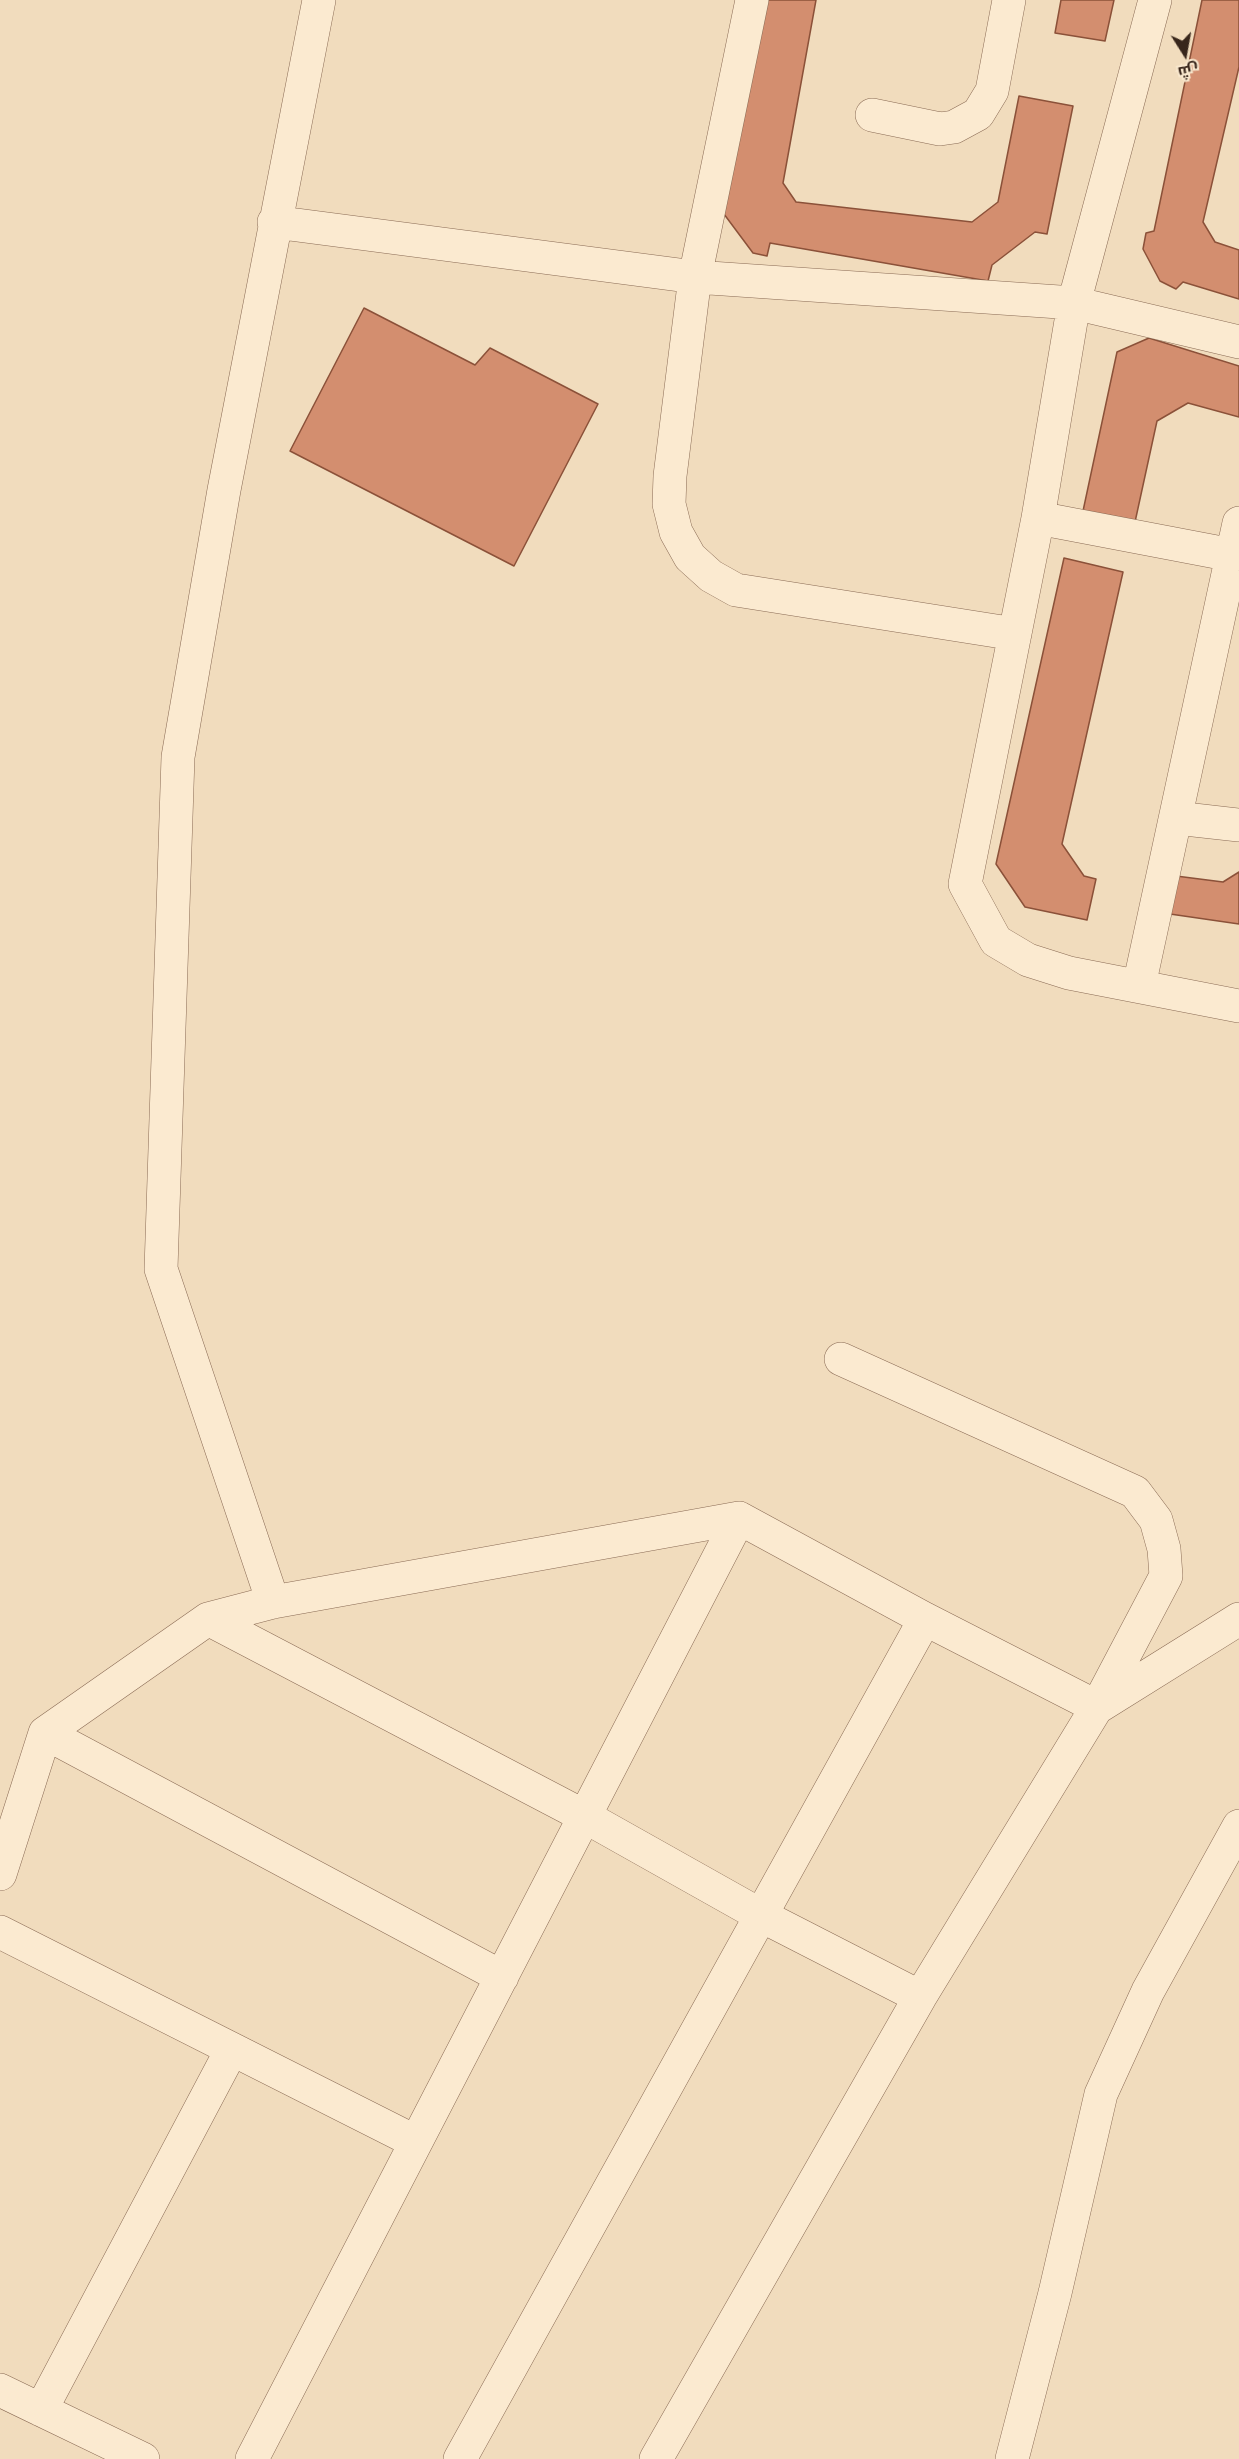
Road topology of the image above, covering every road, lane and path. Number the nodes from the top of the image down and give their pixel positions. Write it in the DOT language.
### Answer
graph roads {
  1 [pos="319,0"];
  2 [pos="752,0"];
  3 [pos="1009,0"];
  4 [pos="1155,0"];
  5 [pos="872,115"];
  6 [pos="274,222"];
  7 [pos="695,277"];
  8 [pos="1074,303"];
  9 [pos="1239,342"];
  10 [pos="1038,518"];
  11 [pos="1239,523"];
  12 [pos="1232,555"];
  13 [pos="1015,634"];
  14 [pos="1176,818"];
  15 [pos="1239,825"];
  16 [pos="1139,986"];
  17 [pos="1239,1006"];
  18 [pos="841,1359"];
  19 [pos="739,1518"];
  20 [pos="273,1602"];
  21 [pos="208,1619"];
  22 [pos="925,1619"];
  23 [pos="1239,1620"];
  24 [pos="1097,1707"];
  25 [pos="45,1733"];
  26 [pos="584,1816"];
  27 [pos="1239,1826"];
  28 [pos="0,1874"];
  29 [pos="762,1916"];
  30 [pos="0,1932"];
  31 [pos="502,1977"];
  32 [pos="921,1997"];
  33 [pos="232,2049"];
  34 [pos="416,2142"];
  35 [pos="0,2390"];
  36 [pos="41,2410"];
  37 [pos="143,2459"];
  38 [pos="252,2459"];
  39 [pos="460,2459"];
  40 [pos="656,2459"];
  41 [pos="1012,2459"];
  1 -- 6 [label="street"];
  2 -- 7 [label="street"];
  3 -- 5 [label="street"];
  4 -- 8 [label="street"];
  6 -- 7 [label="street"];
  6 -- 20 [label="street"];
  7 -- 8 [label="street"];
  7 -- 13 [label="street"];
  8 -- 9 [label="street"];
  8 -- 10 [label="street"];
  10 -- 12 [label="street"];
  10 -- 13 [label="street"];
  11 -- 12 [label="street"];
  12 -- 14 [label="street"];
  13 -- 16 [label="street"];
  14 -- 15 [label="street"];
  14 -- 16 [label="street"];
  16 -- 17 [label="street"];
  18 -- 24 [label="street"];
  19 -- 20 [label="street"];
  19 -- 22 [label="street"];
  19 -- 26 [label="street"];
  20 -- 21 [label="street"];
  21 -- 25 [label="street"];
  21 -- 26 [label="street"];
  22 -- 24 [label="street"];
  22 -- 29 [label="street"];
  23 -- 24 [label="street"];
  24 -- 32 [label="street"];
  25 -- 28 [label="street"];
  25 -- 31 [label="street"];
  26 -- 29 [label="street"];
  26 -- 31 [label="street"];
  27 -- 41 [label="street"];
  29 -- 32 [label="street"];
  29 -- 39 [label="street"];
  30 -- 33 [label="street"];
  31 -- 34 [label="street"];
  32 -- 40 [label="street"];
  33 -- 34 [label="street"];
  33 -- 36 [label="street"];
  34 -- 38 [label="street"];
  35 -- 36 [label="street"];
  36 -- 37 [label="street"];
}
